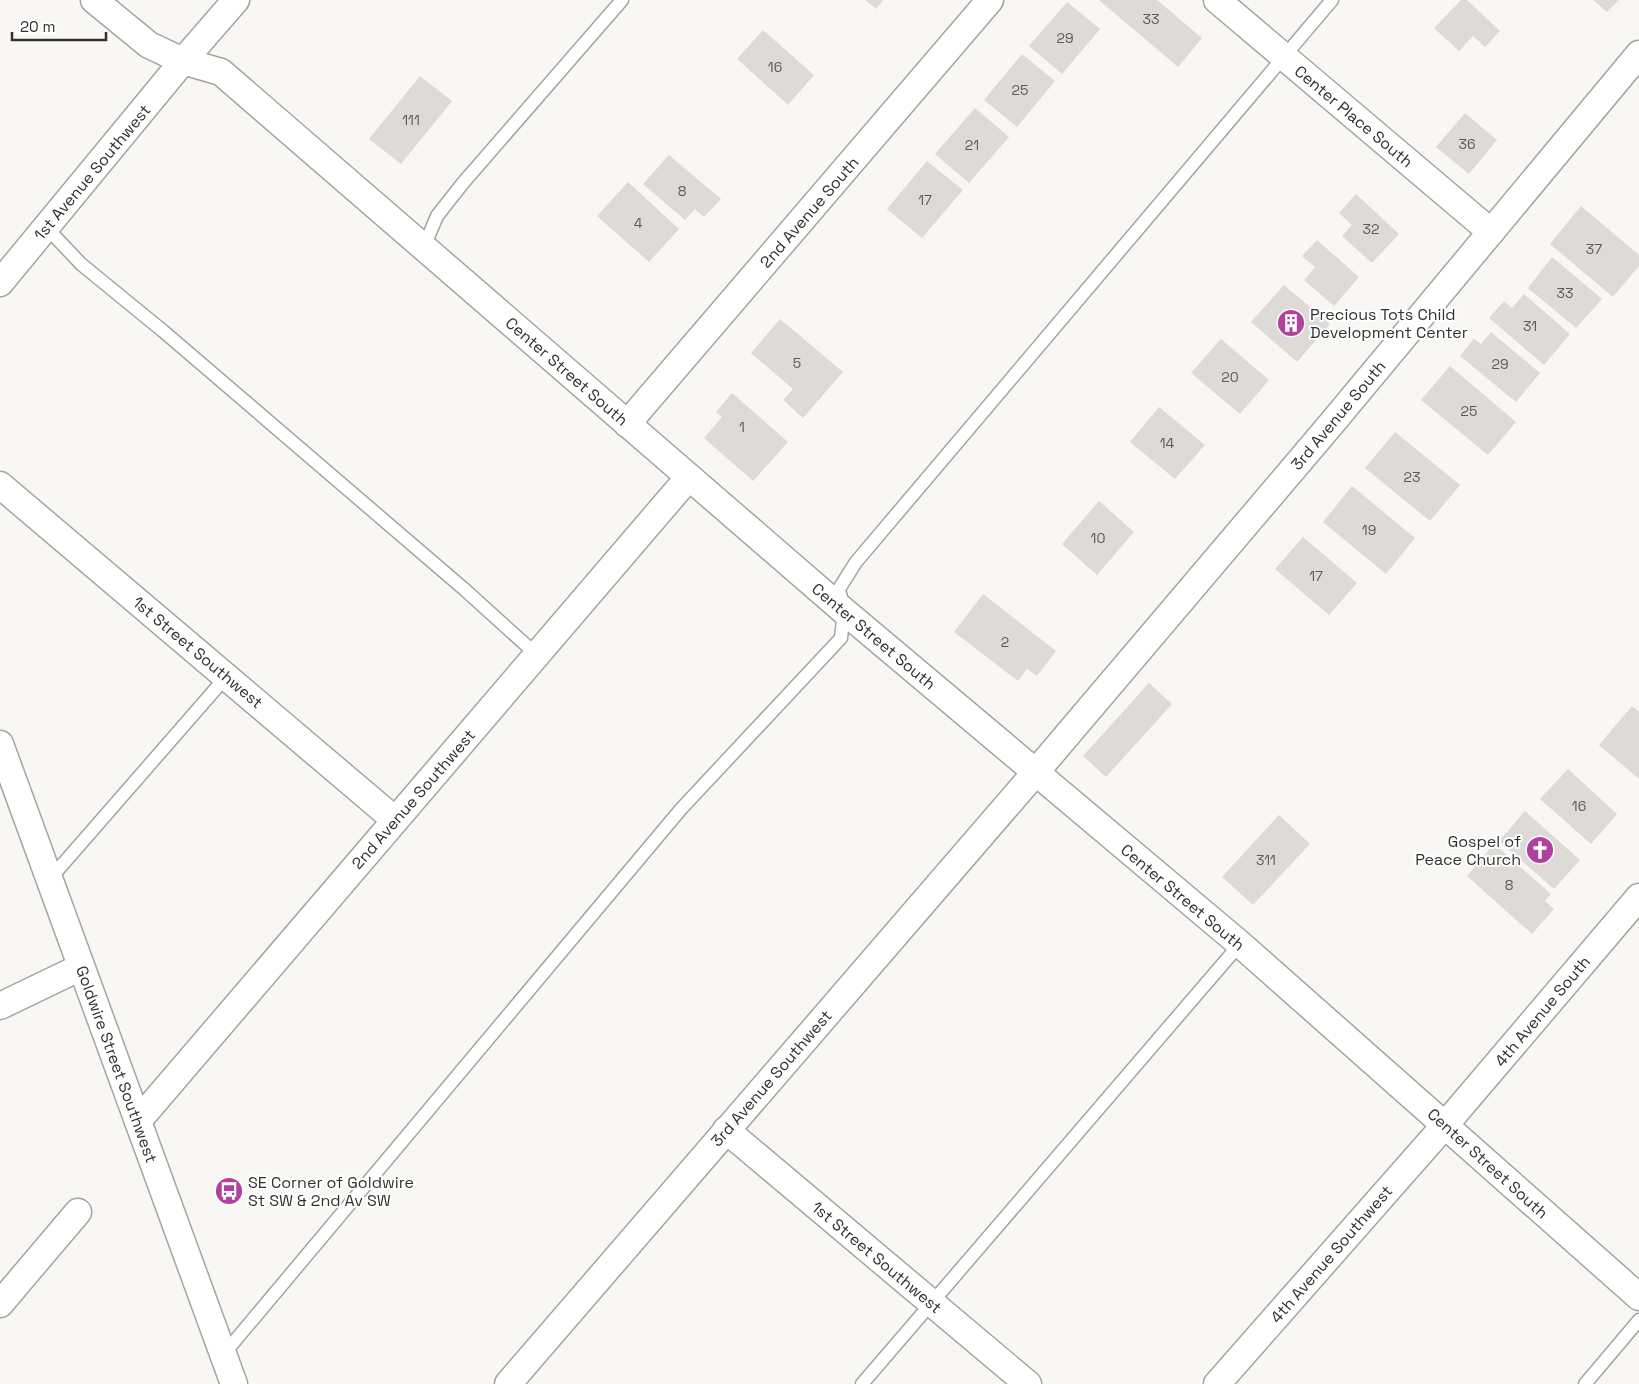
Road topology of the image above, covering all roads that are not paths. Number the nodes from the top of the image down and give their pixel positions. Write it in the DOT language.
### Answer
graph roads {
  1 [pos="94,0"];
  2 [pos="236,0"];
  3 [pos="622,0"];
  4 [pos="990,0"];
  5 [pos="1218,0"];
  6 [pos="1332,0"];
  7 [pos="1639,54"];
  8 [pos="1284,56"];
  9 [pos="183,61"];
  10 [pos="46,227"];
  11 [pos="1490,232"];
  12 [pos="424,247"];
  13 [pos="0,282"];
  14 [pos="627,424"];
  15 [pos="689,478"];
  16 [pos="0,485"];
  17 [pos="844,612"];
  18 [pos="537,655"];
  19 [pos="226,677"];
  20 [pos="0,744"];
  21 [pos="1034,773"];
  22 [pos="395,820"];
  23 [pos="49,880"];
  24 [pos="1639,897"];
  25 [pos="1240,944"];
  26 [pos="81,967"];
  27 [pos="0,1006"];
  28 [pos="138,1121"];
  29 [pos="1445,1125"];
  30 [pos="726,1130"];
  31 [pos="78,1212"];
  32 [pos="1639,1297"];
  33 [pos="932,1303"];
  34 [pos="0,1304"];
  35 [pos="1639,1320"];
  36 [pos="223,1355"];
  37 [pos="234,1384"];
  38 [pos="508,1384"];
  39 [pos="862,1384"];
  40 [pos="1028,1384"];
  41 [pos="1217,1384"];
  42 [pos="1585,1384"];
  1 -- 9 [label="street, Center Street South"];
  2 -- 9 [label="street, 1st Avenue Southwest"];
  3 -- 12 [label="lane"];
  4 -- 14 [label="street, 2nd Avenue South"];
  5 -- 8 [label="street, Center Place South"];
  6 -- 8 [label="lane"];
  7 -- 11 [label="street, 3rd Avenue South"];
  8 -- 11 [label="street, Center Place South"];
  8 -- 17 [label="lane"];
  9 -- 10 [label="street, 1st Avenue Southwest"];
  9 -- 12 [label="street, Center Street South"];
  10 -- 13 [label="street, 1st Avenue Southwest"];
  10 -- 18 [label="lane"];
  11 -- 21 [label="street, 3rd Avenue South"];
  12 -- 14 [label="street, Center Street South"];
  14 -- 15 [label="street, Center Street South"];
  15 -- 17 [label="street, Center Street South"];
  15 -- 18 [label="street, 2nd Avenue Southwest"];
  16 -- 19 [label="street, 1st Street Southwest"];
  17 -- 21 [label="street, Center Street South"];
  17 -- 36 [label="lane"];
  18 -- 22 [label="street, 2nd Avenue Southwest"];
  19 -- 22 [label="street, 1st Street Southwest"];
  19 -- 23 [label="lane"];
  20 -- 23 [label="street, Goldwire Street Southwest"];
  21 -- 25 [label="street, Center Street South"];
  21 -- 30 [label="street, 3rd Avenue Southwest"];
  22 -- 28 [label="street, 2nd Avenue Southwest"];
  23 -- 26 [label="street, Goldwire Street Southwest"];
  24 -- 29 [label="street, 4th Avenue South"];
  25 -- 29 [label="street, Center Street South"];
  25 -- 33 [label="lane"];
  26 -- 27 [label="street"];
  26 -- 28 [label="street, Goldwire Street Southwest"];
  28 -- 36 [label="street, Goldwire Street Southwest"];
  29 -- 32 [label="street, Center Street South"];
  29 -- 41 [label="street, 4th Avenue Southwest"];
  30 -- 33 [label="street, 1st Street Southwest"];
  30 -- 38 [label="street, 3rd Avenue Southwest"];
  31 -- 34 [label="street"];
  33 -- 39 [label="lane"];
  33 -- 40 [label="street, 1st Street Southwest"];
  35 -- 42 [label="lane"];
  36 -- 37 [label="street, Goldwire Street Southwest"];
}
